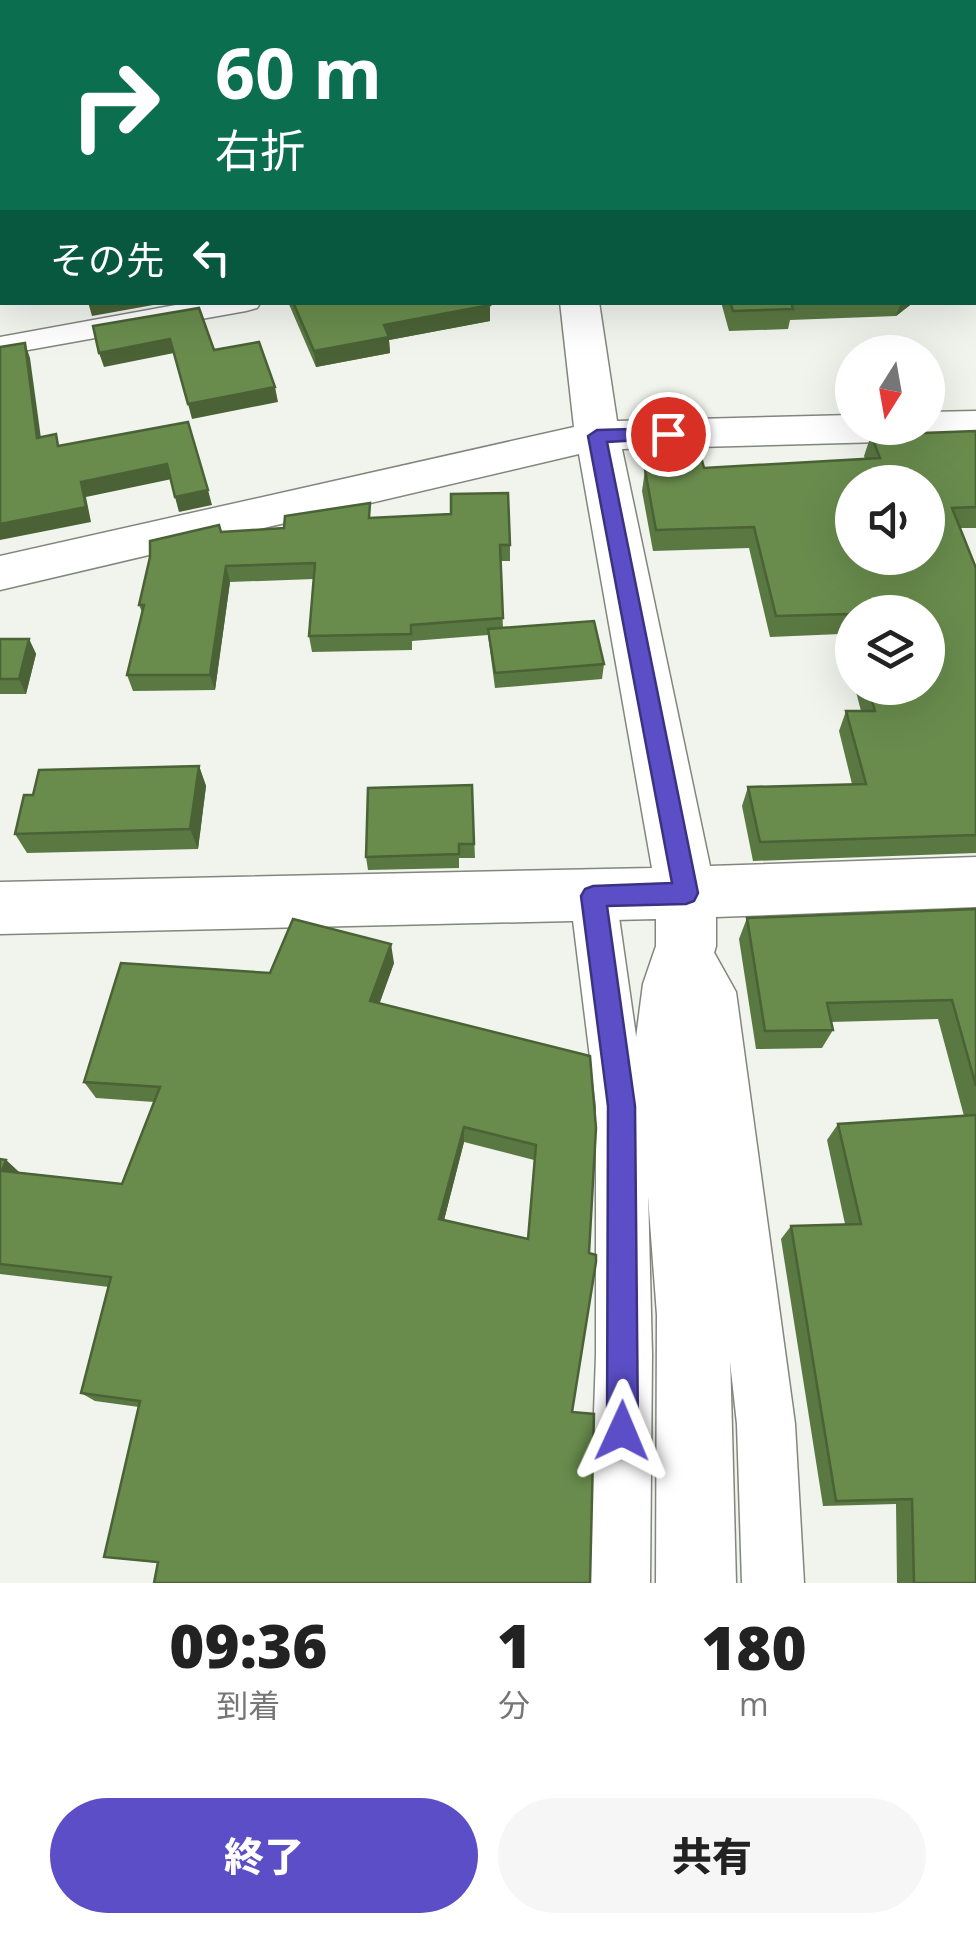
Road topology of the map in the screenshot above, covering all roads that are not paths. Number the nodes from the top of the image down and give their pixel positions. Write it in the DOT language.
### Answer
graph roads {
  1 [pos="229,305"];
  2 [pos="579,305"];
  3 [pos="0,346"];
  4 [pos="976,425"];
  5 [pos="945,426"];
  6 [pos="835,429"];
  7 [pos="597,436"];
  8 [pos="0,573"];
  9 [pos="976,882"];
  10 [pos="593,896"];
  11 [pos="0,908"];
  12 [pos="686,919"];
  13 [pos="619,1583"];
  14 [pos="696,1583"];
  15 [pos="772,1583"];
  1 -- 3 [label="street"];
  2 -- 7 [label="main road"];
  4 -- 5 [label="main road"];
  6 -- 7 [label="main road"];
  7 -- 8 [label="main road"];
  7 -- 12 [label="main road"];
  9 -- 12 [label="main road"];
  10 -- 11 [label="main road"];
  10 -- 12 [label="main road"];
  10 -- 13 [label="street"];
  12 -- 14 [label="main road"];
  12 -- 15 [label="street"];
}
